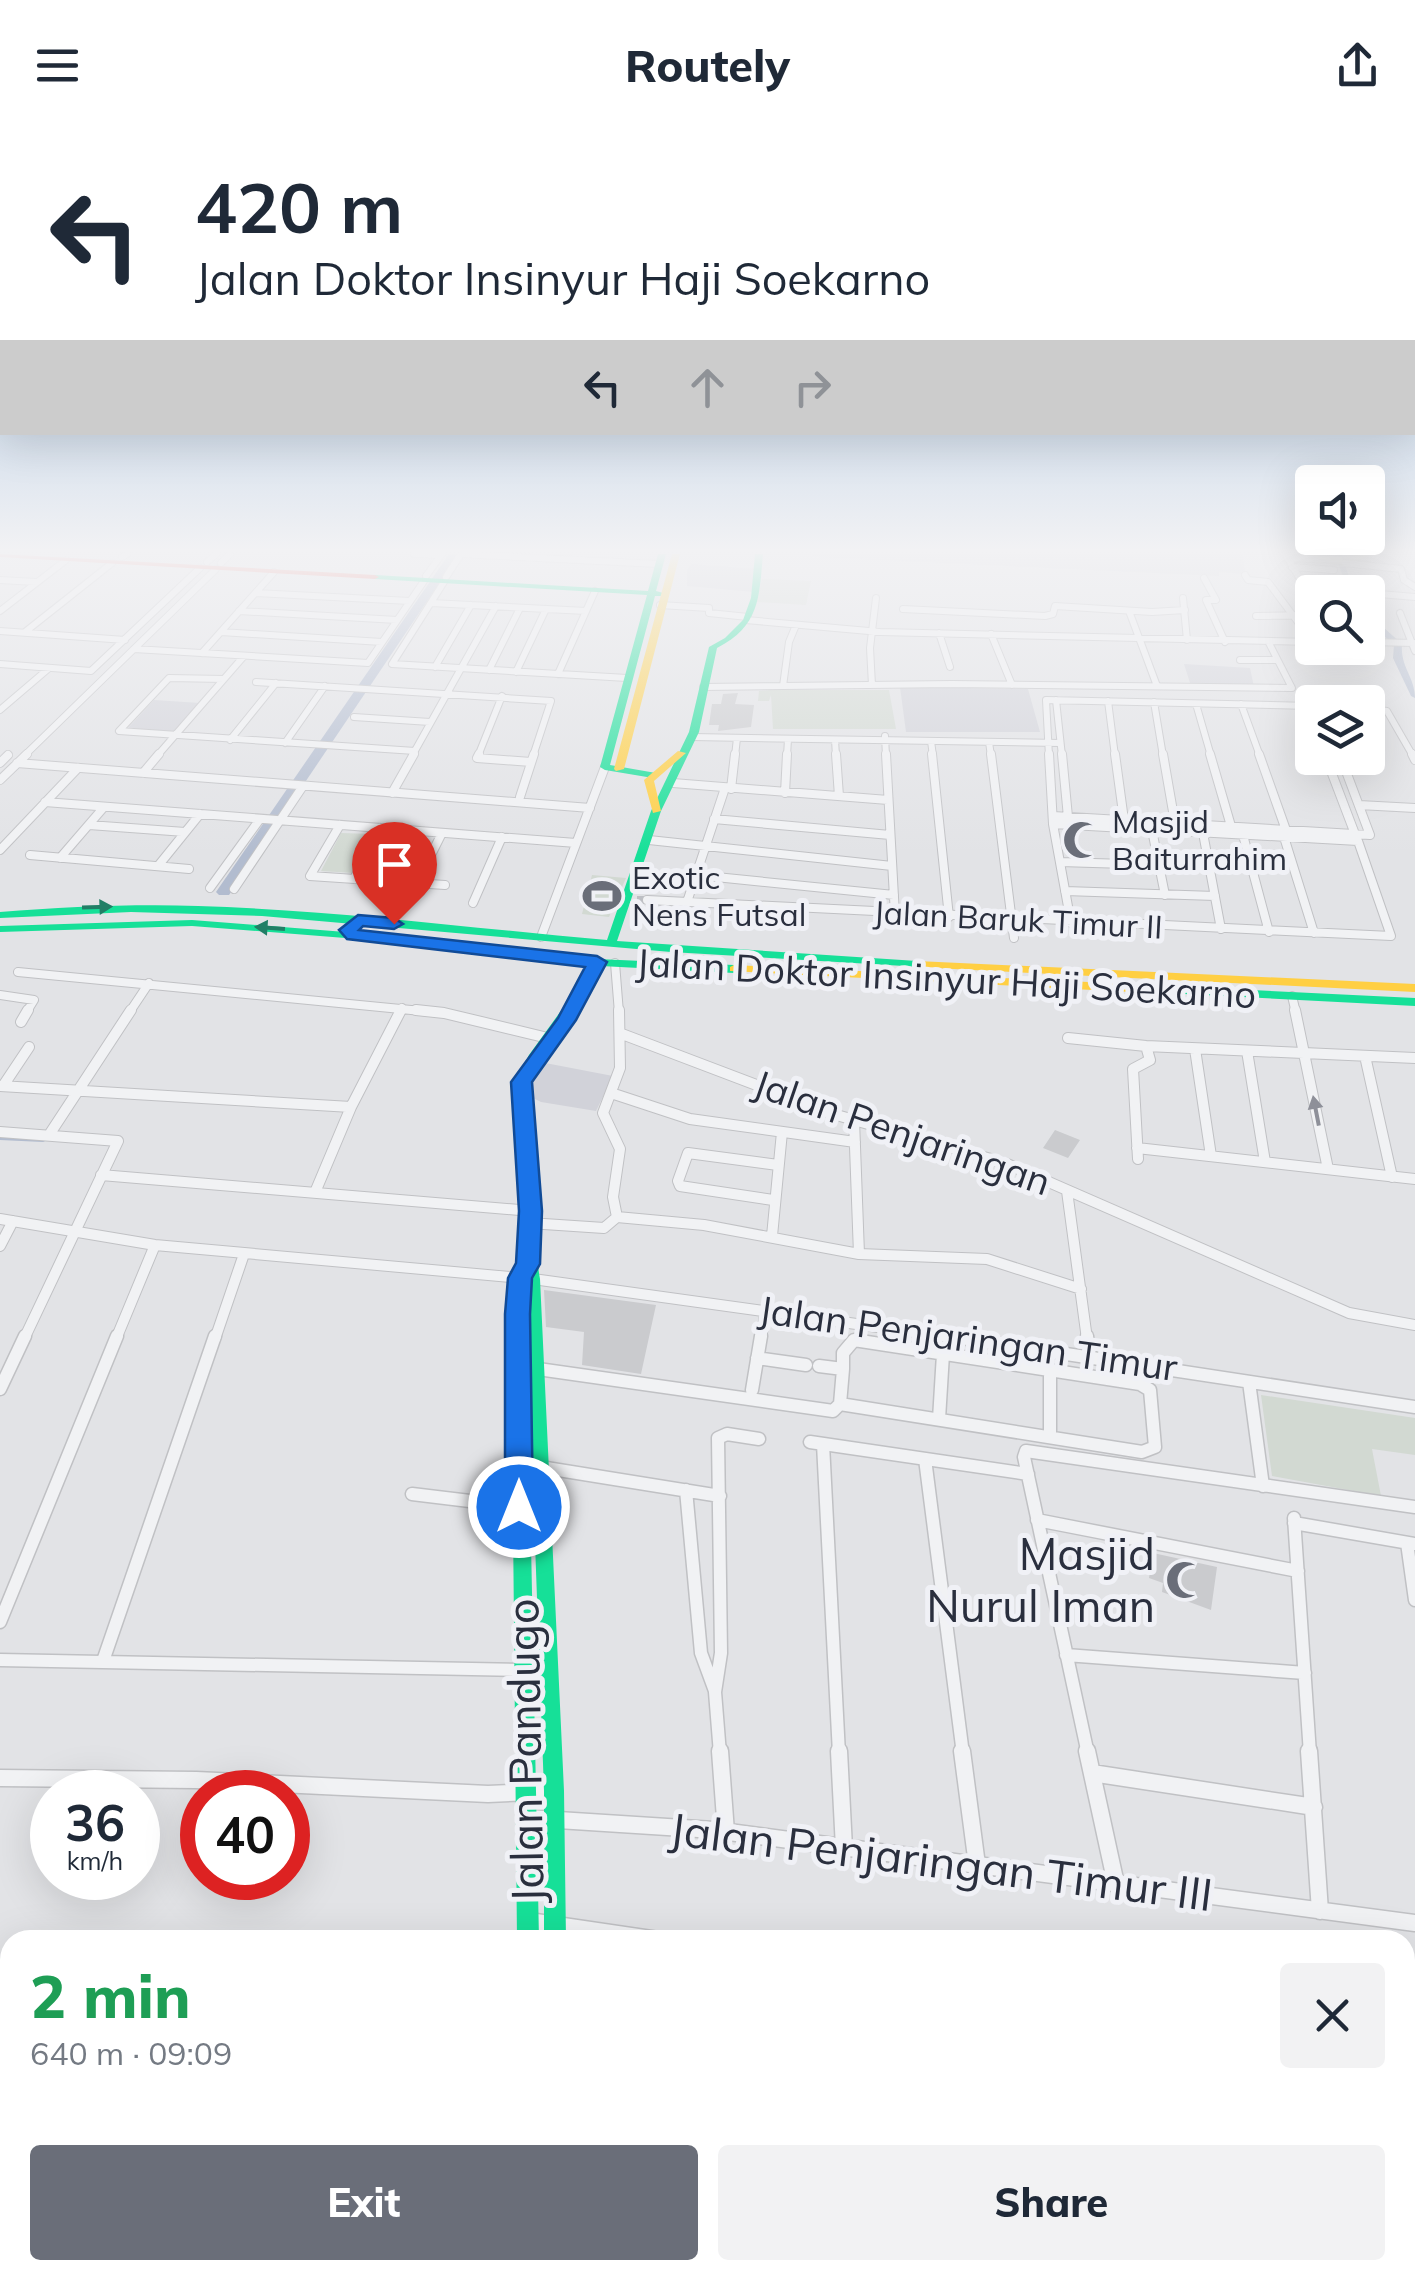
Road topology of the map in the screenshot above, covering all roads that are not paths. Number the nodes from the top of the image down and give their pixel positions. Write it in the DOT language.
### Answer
graph roads {
  1 [pos="109,654"];
  2 [pos="129,654"];
  3 [pos="209,654"];
  4 [pos="374,654"];
  5 [pos="398,654"];
  6 [pos="442,654"];
  7 [pos="469,654"];
  8 [pos="497,654"];
  9 [pos="524,654"];
  10 [pos="567,654"];
  11 [pos="635,654"];
  12 [pos="641,654"];
  13 [pos="711,654"];
  14 [pos="787,654"];
  15 [pos="871,654"];
  16 [pos="945,654"];
  17 [pos="999,654"];
  18 [pos="1144,654"];
  19 [pos="1273,654"];
  20 [pos="244,656"];
  21 [pos="1240,660"];
  22 [pos="1276,660"];
  23 [pos="0,664"];
  24 [pos="11,665"];
  25 [pos="435,667"];
  26 [pos="48,668"];
  27 [pos="462,668"];
  28 [pos="950,668"];
  29 [pos="489,670"];
  30 [pos="516,672"];
  31 [pos="558,674"];
  32 [pos="0,675"];
  33 [pos="627,678"];
  34 [pos="224,679"];
  35 [pos="256,682"];
  36 [pos="276,683"];
  37 [pos="872,685"];
  38 [pos="1012,685"];
  39 [pos="325,686"];
  40 [pos="783,686"];
  41 [pos="1157,686"];
  42 [pos="703,687"];
  43 [pos="446,692"];
  44 [pos="502,696"];
  45 [pos="1056,700"];
  46 [pos="1108,701"];
  47 [pos="1154,702"];
  48 [pos="1196,704"];
  49 [pos="1240,704"];
  50 [pos="1295,706"];
  51 [pos="0,710"];
  52 [pos="1385,711"];
  53 [pos="354,718"];
  54 [pos="430,722"];
  55 [pos="693,735"];
  56 [pos="175,736"];
  57 [pos="885,737"];
  58 [pos="737,738"];
  59 [pos="788,739"];
  60 [pos="230,740"];
  61 [pos="835,740"];
  62 [pos="1048,740"];
  63 [pos="1060,740"];
  64 [pos="931,741"];
  65 [pos="989,742"];
  66 [pos="285,743"];
  67 [pos="415,751"];
  68 [pos="682,753"];
  69 [pos="4,755"];
  70 [pos="1415,760"];
  71 [pos="19,761"];
  72 [pos="531,762"];
  73 [pos="0,763"];
  74 [pos="78,768"];
  75 [pos="612,768"];
  76 [pos="146,771"];
  77 [pos="653,775"];
  78 [pos="1332,775"];
  79 [pos="1348,775"];
  80 [pos="0,780"];
  81 [pos="673,782"];
  82 [pos="298,783"];
  83 [pos="728,788"];
  84 [pos="394,790"];
  85 [pos="785,793"];
  86 [pos="839,796"];
  87 [pos="520,797"];
  88 [pos="888,800"];
  89 [pos="46,802"];
  90 [pos="591,805"];
  91 [pos="104,807"];
  92 [pos="1361,809"];
  93 [pos="656,811"];
  94 [pos="1415,811"];
  95 [pos="200,814"];
  96 [pos="1068,816"];
  97 [pos="714,819"];
  98 [pos="270,820"];
  99 [pos="1053,820"];
  100 [pos="1124,820"];
  101 [pos="1176,823"];
  102 [pos="88,825"];
  103 [pos="340,825"];
  104 [pos="1231,826"];
  105 [pos="380,828"];
  106 [pos="1152,830"];
  107 [pos="185,832"];
  108 [pos="442,832"];
  109 [pos="1203,832"];
  110 [pos="1285,833"];
  111 [pos="890,835"];
  112 [pos="1243,835"];
  113 [pos="502,837"];
  114 [pos="1356,837"];
  115 [pos="649,840"];
  116 [pos="576,843"];
  117 [pos="706,846"];
  118 [pos="0,850"];
  119 [pos="30,855"];
  120 [pos="60,858"];
  121 [pos="1060,862"];
  122 [pos="1159,865"];
  123 [pos="158,866"];
  124 [pos="892,866"];
  125 [pos="189,869"];
  126 [pos="696,875"];
  127 [pos="354,879"];
  128 [pos="417,883"];
  129 [pos="445,885"];
  130 [pos="210,888"];
  131 [pos="234,889"];
  132 [pos="1065,891"];
  133 [pos="1165,894"];
  134 [pos="894,895"];
  135 [pos="1215,896"];
  136 [pos="637,900"];
  137 [pos="687,902"];
  138 [pos="474,903"];
  139 [pos="0,915"];
  140 [pos="895,915"];
  141 [pos="949,917"];
  142 [pos="1011,920"];
  143 [pos="1071,923"];
  144 [pos="319,925"];
  145 [pos="356,928"];
  146 [pos="0,929"];
  147 [pos="1221,929"];
  148 [pos="1270,932"];
  149 [pos="1314,934"];
  150 [pos="541,937"];
  151 [pos="1014,938"];
  152 [pos="611,944"];
  153 [pos="597,962"];
  154 [pos="615,963"];
  155 [pos="854,968"];
  156 [pos="891,969"];
  157 [pos="18,972"];
  158 [pos="149,983"];
  159 [pos="1415,988"];
  160 [pos="0,994"];
  161 [pos="1292,996"];
  162 [pos="1404,997"];
  163 [pos="402,1008"];
  164 [pos="21,1022"];
  165 [pos="622,1034"];
  166 [pos="1068,1038"];
  167 [pos="552,1039"];
  168 [pos="1146,1046"];
  169 [pos="30,1047"];
  170 [pos="1195,1048"];
  171 [pos="1247,1051"];
  172 [pos="1305,1054"];
  173 [pos="1365,1056"];
  174 [pos="1415,1058"];
  175 [pos="1,1086"];
  176 [pos="76,1093"];
  177 [pos="610,1093"];
  178 [pos="351,1107"];
  179 [pos="854,1120"];
  180 [pos="0,1132"];
  181 [pos="782,1132"];
  182 [pos="49,1135"];
  183 [pos="855,1142"];
  184 [pos="1210,1156"];
  185 [pos="1265,1162"];
  186 [pos="778,1165"];
  187 [pos="1328,1169"];
  188 [pos="101,1176"];
  189 [pos="1392,1176"];
  190 [pos="1415,1179"];
  191 [pos="316,1190"];
  192 [pos="1067,1191"];
  193 [pos="774,1200"];
  194 [pos="530,1217"];
  195 [pos="617,1218"];
  196 [pos="0,1219"];
  197 [pos="13,1220"];
  198 [pos="74,1230"];
  199 [pos="772,1236"];
  200 [pos="155,1245"];
  201 [pos="0,1246"];
  202 [pos="244,1254"];
  203 [pos="859,1254"];
  204 [pos="527,1279"];
  205 [pos="1081,1288"];
  206 [pos="766,1309"];
  207 [pos="1415,1325"];
  208 [pos="943,1354"];
  209 [pos="1088,1355"];
  210 [pos="757,1358"];
  211 [pos="520,1367"];
  212 [pos="536,1369"];
  213 [pos="843,1369"];
  214 [pos="1050,1370"];
  215 [pos="1249,1382"];
  216 [pos="0,1389"];
  217 [pos="752,1390"];
  218 [pos="840,1404"];
  219 [pos="1415,1406"];
  220 [pos="939,1419"];
  221 [pos="1050,1436"];
  222 [pos="759,1439"];
  223 [pos="926,1459"];
  224 [pos="540,1468"];
  225 [pos="1028,1474"];
  226 [pos="1263,1486"];
  227 [pos="686,1490"];
  228 [pos="412,1494"];
  229 [pos="720,1496"];
  230 [pos="519,1507"];
  231 [pos="1415,1508"];
  232 [pos="1038,1520"];
  233 [pos="1411,1544"];
  234 [pos="1298,1571"];
  235 [pos="1415,1600"];
  236 [pos="0,1622"];
  237 [pos="1066,1655"];
  238 [pos="0,1660"];
  239 [pos="103,1661"];
  240 [pos="524,1670"];
  241 [pos="1304,1673"];
  242 [pos="715,1692"];
  243 [pos="1092,1773"];
  244 [pos="0,1778"];
  245 [pos="554,1791"];
  246 [pos="525,1793"];
  247 [pos="1314,1807"];
  248 [pos="526,1818"];
  249 [pos="554,1818"];
  250 [pos="726,1832"];
  251 [pos="844,1848"];
  252 [pos="978,1865"];
  253 [pos="1116,1884"];
  254 [pos="1320,1911"];
  255 [pos="528,1920"];
  256 [pos="1415,1924"];
  257 [pos="528,1930"];
  258 [pos="550,1930"];
  259 [pos="555,1930"];
  1 -- 26 [label="street"];
  2 -- 71 [label="street"];
  3 -- 20 [label="street"];
  4 -- 20 [label="street"];
  5 -- 25 [label="street"];
  6 -- 25 [label="street"];
  7 -- 27 [label="street"];
  8 -- 29 [label="street"];
  9 -- 30 [label="street"];
  10 -- 31 [label="street"];
  11 -- 33 [label="street"];
  12 -- 75 [label="street"];
  13 -- 42 [label="street"];
  14 -- 40 [label="street"];
  15 -- 37 [label="street"];
  16 -- 28 [label="street"];
  17 -- 38 [label="street"];
  18 -- 41 [label="street"];
  19 -- 22 [label="street"];
  20 -- 34 [label="street"];
  21 -- 22 [label="street"];
  22 -- 41 [label="street"];
  23 -- 24 [label="street"];
  24 -- 26 [label="street"];
  24 -- 32 [label="street"];
  25 -- 27 [label="street"];
  26 -- 51 [label="street"];
  27 -- 29 [label="street"];
  27 -- 43 [label="street"];
  29 -- 30 [label="street"];
  30 -- 31 [label="street"];
  31 -- 33 [label="street"];
  33 -- 75 [label="street"];
  34 -- 56 [label="street"];
  34 -- 56 [label="street"];
  35 -- 36 [label="street"];
  36 -- 39 [label="street"];
  36 -- 60 [label="street"];
  37 -- 38 [label="street"];
  37 -- 40 [label="street"];
  38 -- 41 [label="street"];
  39 -- 43 [label="street"];
  39 -- 66 [label="street"];
  40 -- 42 [label="street"];
  42 -- 55 [label="street"];
  43 -- 44 [label="street"];
  43 -- 54 [label="street"];
  44 -- 72 [label="street"];
  44 -- 72 [label="street"];
  45 -- 46 [label="street"];
  45 -- 62 [label="street"];
  45 -- 63 [label="street"];
  46 -- 47 [label="street"];
  46 -- 100 [label="street"];
  47 -- 48 [label="street"];
  47 -- 101 [label="street"];
  48 -- 49 [label="street"];
  48 -- 104 [label="street"];
  49 -- 50 [label="street"];
  49 -- 110 [label="street"];
  52 -- 70 [label="street"];
  53 -- 54 [label="street"];
  54 -- 67 [label="street"];
  55 -- 57 [label="street"];
  55 -- 58 [label="street"];
  55 -- 68 [label="street"];
  56 -- 60 [label="street"];
  56 -- 76 [label="street"];
  57 -- 61 [label="street"];
  57 -- 62 [label="street"];
  57 -- 64 [label="street"];
  57 -- 88 [label="street"];
  58 -- 59 [label="street"];
  58 -- 83 [label="street"];
  59 -- 61 [label="street"];
  59 -- 85 [label="street"];
  60 -- 66 [label="street"];
  61 -- 86 [label="street"];
  62 -- 63 [label="street"];
  62 -- 65 [label="street"];
  62 -- 99 [label="street"];
  63 -- 96 [label="street"];
  64 -- 65 [label="street"];
  64 -- 141 [label="street"];
  65 -- 142 [label="street"];
  66 -- 67 [label="street"];
  67 -- 84 [label="street"];
  68 -- 77 [label="street"];
  68 -- 81 [label="street"];
  69 -- 73 [label="street"];
  71 -- 74 [label="street"];
  71 -- 76 [label="street"];
  71 -- 80 [label="street"];
  72 -- 87 [label="street"];
  74 -- 76 [label="street"];
  74 -- 89 [label="street"];
  75 -- 77 [label="street"];
  75 -- 90 [label="street"];
  76 -- 82 [label="street"];
  77 -- 93 [label="street"];
  78 -- 114 [label="street"];
  79 -- 92 [label="street"];
  81 -- 83 [label="street"];
  81 -- 93 [label="street"];
  82 -- 84 [label="street"];
  82 -- 98 [label="street"];
  83 -- 85 [label="street"];
  83 -- 97 [label="street"];
  84 -- 87 [label="street"];
  84 -- 90 [label="street"];
  85 -- 86 [label="street"];
  86 -- 88 [label="street"];
  87 -- 90 [label="street"];
  88 -- 111 [label="street"];
  89 -- 91 [label="street"];
  89 -- 118 [label="street"];
  90 -- 116 [label="street"];
  91 -- 95 [label="street"];
  91 -- 102 [label="street"];
  92 -- 94 [label="street"];
  92 -- 114 [label="street"];
  93 -- 115 [label="street"];
  95 -- 98 [label="street"];
  95 -- 107 [label="street"];
  96 -- 99 [label="street"];
  96 -- 100 [label="street"];
  97 -- 111 [label="street"];
  97 -- 117 [label="street"];
  98 -- 103 [label="street"];
  98 -- 130 [label="street"];
  98 -- 131 [label="street"];
  99 -- 106 [label="street"];
  99 -- 121 [label="street"];
  100 -- 101 [label="street"];
  101 -- 104 [label="street"];
  102 -- 107 [label="street"];
  102 -- 120 [label="street"];
  103 -- 105 [label="street"];
  103 -- 127 [label="street"];
  104 -- 110 [label="street"];
  105 -- 108 [label="street"];
  105 -- 127 [label="street"];
  106 -- 109 [label="street"];
  106 -- 122 [label="street"];
  107 -- 123 [label="street"];
  108 -- 113 [label="street"];
  108 -- 128 [label="street"];
  109 -- 112 [label="street"];
  109 -- 135 [label="street"];
  110 -- 112 [label="street"];
  110 -- 114 [label="street"];
  110 -- 149 [label="street"];
  111 -- 124 [label="street"];
  112 -- 148 [label="street"];
  113 -- 116 [label="street"];
  113 -- 138 [label="street"];
  114 -- 149 [label="street, Jalan Baruk Timur II"];
  115 -- 117 [label="street"];
  115 -- 136 [label="street"];
  116 -- 150 [label="street"];
  117 -- 124 [label="street"];
  117 -- 126 [label="street"];
  119 -- 120 [label="street"];
  120 -- 123 [label="street"];
  121 -- 122 [label="street"];
  121 -- 132 [label="street"];
  122 -- 133 [label="street"];
  123 -- 125 [label="street"];
  124 -- 134 [label="street"];
  126 -- 134 [label="street"];
  126 -- 137 [label="street"];
  127 -- 128 [label="street"];
  128 -- 129 [label="street"];
  132 -- 133 [label="street"];
  132 -- 143 [label="street"];
  133 -- 135 [label="street"];
  134 -- 140 [label="street"];
  135 -- 147 [label="street"];
  136 -- 137 [label="street, Jalan Baruk Timur II"];
  136 -- 152 [label="street"];
  137 -- 140 [label="street, Jalan Baruk Timur II"];
  139 -- 144 [label="street, Jalan Doktor Insinyur Haji Soekarno, one-way"];
  140 -- 141 [label="street, Jalan Baruk Timur II"];
  141 -- 142 [label="street, Jalan Baruk Timur II"];
  142 -- 143 [label="street, Jalan Baruk Timur II"];
  142 -- 151 [label="street"];
  143 -- 147 [label="street, Jalan Baruk Timur II"];
  144 -- 145 [label="street, Jalan Doktor Insinyur Haji Soekarno"];
  144 -- 146 [label="street, Jalan Doktor Insinyur Haji Soekarno, one-way"];
  145 -- 150 [label="street, Jalan Doktor Insinyur Haji Soekarno"];
  145 -- 153 [label="street, Jalan Doktor Insinyur Haji Soekarno"];
  147 -- 148 [label="street, Jalan Baruk Timur II"];
  148 -- 149 [label="street, Jalan Baruk Timur II"];
  150 -- 152 [label="street, Jalan Doktor Insinyur Haji Soekarno"];
  152 -- 155 [label="street, Jalan Doktor Insinyur Haji Soekarno"];
  153 -- 154 [label="street, Jalan Doktor Insinyur Haji Soekarno"];
  153 -- 167 [label="street, Jalan Pandugo"];
  154 -- 155 [label="street, Jalan Doktor Insinyur Haji Soekarno"];
  154 -- 165 [label="street"];
  155 -- 156 [label="street, Jalan Doktor Insinyur Haji Soekarno"];
  156 -- 161 [label="street, Jalan Doktor Insinyur Haji Soekarno"];
  156 -- 162 [label="street, Jalan Doktor Insinyur Haji Soekarno"];
  157 -- 158 [label="street"];
  158 -- 163 [label="street"];
  158 -- 176 [label="street"];
  159 -- 162 [label="street, Jalan Doktor Insinyur Haji Soekarno"];
  160 -- 164 [label="street"];
  161 -- 162 [label="street, Jalan Doktor Insinyur Haji Soekarno"];
  161 -- 172 [label="street"];
  163 -- 167 [label="street"];
  163 -- 178 [label="street"];
  165 -- 177 [label="street"];
  165 -- 179 [label="street, Jalan Penjaringan"];
  166 -- 168 [label="street"];
  167 -- 194 [label="street, Jalan Pandugo"];
  168 -- 170 [label="street"];
  168 -- 184 [label="street"];
  169 -- 175 [label="street"];
  170 -- 171 [label="street"];
  170 -- 184 [label="street"];
  171 -- 172 [label="street"];
  171 -- 185 [label="street"];
  172 -- 173 [label="street"];
  187 -- 172 [label="street, one-way"];
  173 -- 174 [label="street"];
  173 -- 189 [label="street"];
  175 -- 176 [label="street"];
  176 -- 178 [label="street"];
  176 -- 182 [label="street"];
  177 -- 181 [label="street"];
  177 -- 195 [label="street"];
  178 -- 191 [label="street"];
  179 -- 183 [label="street"];
  179 -- 192 [label="street, Jalan Penjaringan"];
  180 -- 182 [label="street"];
  181 -- 183 [label="street"];
  181 -- 186 [label="street"];
  182 -- 188 [label="street"];
  183 -- 203 [label="street"];
  184 -- 185 [label="street"];
  185 -- 187 [label="street"];
  186 -- 193 [label="street"];
  186 -- 193 [label="street"];
  187 -- 189 [label="street"];
  188 -- 191 [label="street"];
  188 -- 198 [label="street"];
  189 -- 190 [label="street"];
  191 -- 194 [label="street"];
  192 -- 205 [label="street"];
  192 -- 207 [label="street, Jalan Penjaringan"];
  193 -- 199 [label="street"];
  194 -- 195 [label="street"];
  194 -- 204 [label="street, Jalan Pandugo"];
  195 -- 199 [label="street"];
  196 -- 197 [label="street, Jalan Penjaringan Timur"];
  197 -- 198 [label="street, Jalan Penjaringan Timur"];
  197 -- 201 [label="street"];
  198 -- 200 [label="street, Jalan Penjaringan Timur"];
  198 -- 216 [label="street"];
  199 -- 203 [label="street"];
  200 -- 202 [label="street, Jalan Penjaringan Timur"];
  200 -- 236 [label="street"];
  202 -- 204 [label="street, Jalan Penjaringan Timur"];
  202 -- 239 [label="street"];
  203 -- 205 [label="street"];
  204 -- 206 [label="street, Jalan Penjaringan Timur"];
  204 -- 211 [label="street, Jalan Pandugo"];
  204 -- 212 [label="street, Jalan Pandugo"];
  205 -- 209 [label="street"];
  206 -- 209 [label="street, Jalan Penjaringan Timur"];
  206 -- 210 [label="street"];
  208 -- 213 [label="street"];
  208 -- 214 [label="street"];
  208 -- 220 [label="street"];
  209 -- 215 [label="street, Jalan Penjaringan Timur"];
  210 -- 213 [label="street"];
  210 -- 217 [label="street"];
  211 -- 212 [label="street"];
  211 -- 230 [label="street, Jalan Pandugo"];
  212 -- 218 [label="street"];
  212 -- 224 [label="street, Jalan Pandugo"];
  213 -- 218 [label="street"];
  214 -- 221 [label="street"];
  214 -- 221 [label="street"];
  215 -- 219 [label="street, Jalan Penjaringan Timur"];
  215 -- 226 [label="street"];
  218 -- 220 [label="street"];
  220 -- 221 [label="street"];
  222 -- 229 [label="street"];
  223 -- 225 [label="street"];
  223 -- 251 [label="street"];
  223 -- 252 [label="street"];
  224 -- 227 [label="street"];
  224 -- 245 [label="street, Jalan Pandugo"];
  225 -- 226 [label="street"];
  225 -- 232 [label="street"];
  226 -- 231 [label="street"];
  227 -- 229 [label="street"];
  227 -- 242 [label="street"];
  228 -- 230 [label="street"];
  229 -- 242 [label="street"];
  230 -- 240 [label="street, Jalan Pandugo"];
  232 -- 234 [label="street"];
  232 -- 237 [label="street"];
  233 -- 234 [label="street"];
  233 -- 235 [label="street"];
  234 -- 241 [label="street"];
  237 -- 241 [label="street"];
  237 -- 243 [label="street"];
  238 -- 239 [label="street"];
  239 -- 240 [label="street"];
  240 -- 246 [label="street, Jalan Pandugo"];
  241 -- 247 [label="street"];
  242 -- 250 [label="street"];
  243 -- 247 [label="street"];
  243 -- 253 [label="street"];
  244 -- 246 [label="street"];
  245 -- 246 [label="street"];
  245 -- 249 [label="street, Jalan Pandugo"];
  246 -- 248 [label="street, Jalan Pandugo"];
  247 -- 254 [label="street"];
  248 -- 249 [label="street, Jalan Penjaringan Timur III"];
  248 -- 255 [label="street, Jalan Pandugo"];
  249 -- 250 [label="street, Jalan Penjaringan Timur III"];
  249 -- 259 [label="street, Jalan Pandugo"];
  250 -- 251 [label="street, Jalan Penjaringan Timur III"];
  251 -- 252 [label="street, Jalan Penjaringan Timur III"];
  252 -- 253 [label="street, Jalan Penjaringan Timur III"];
  253 -- 254 [label="street, Jalan Penjaringan Timur III"];
  254 -- 256 [label="street, Jalan Penjaringan Timur III"];
  255 -- 257 [label="street, Jalan Pandugo"];
  255 -- 258 [label="street"];
}
